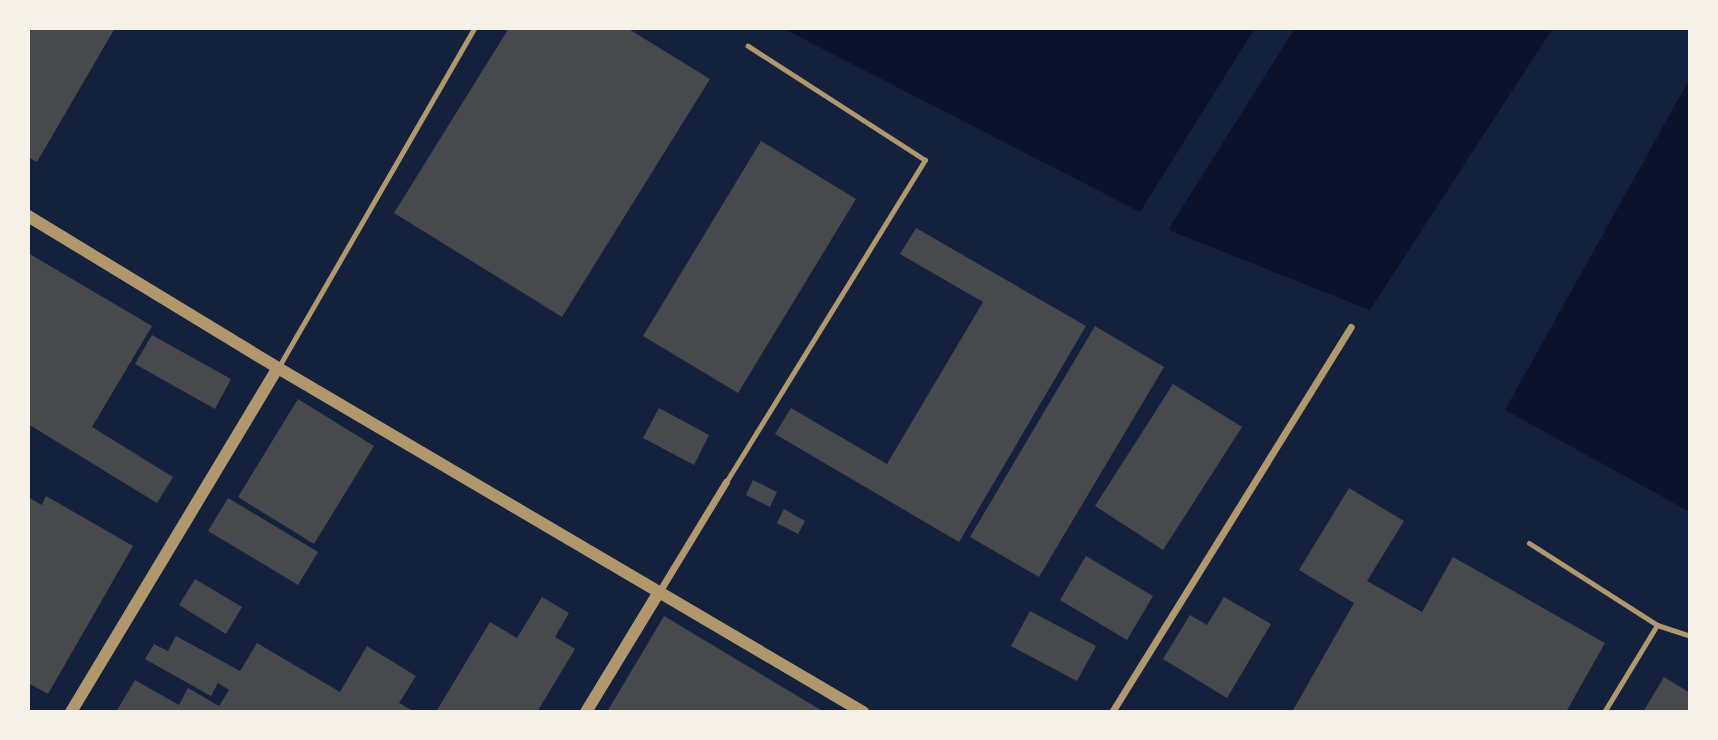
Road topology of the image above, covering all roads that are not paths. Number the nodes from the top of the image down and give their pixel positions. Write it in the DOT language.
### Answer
graph roads {
  1 [pos="474,28"];
  2 [pos="748,46"];
  3 [pos="28,216"];
  4 [pos="1351,327"];
  5 [pos="278,368"];
  6 [pos="726,482"];
  7 [pos="1529,543"];
  8 [pos="659,592"];
  9 [pos="1657,625"];
  10 [pos="1690,636"];
  11 [pos="71,712"];
  12 [pos="586,712"];
  13 [pos="863,712"];
  14 [pos="1112,712"];
  15 [pos="1604,712"];
  1 -- 5 [label="lane"];
  2 -- 6 [label="lane"];
  3 -- 5 [label="street"];
  4 -- 14 [label="street"];
  5 -- 8 [label="street"];
  5 -- 11 [label="street"];
  6 -- 8 [label="street"];
  7 -- 9 [label="lane"];
  8 -- 12 [label="street"];
  8 -- 13 [label="street"];
  9 -- 10 [label="lane"];
  9 -- 15 [label="lane"];
}
